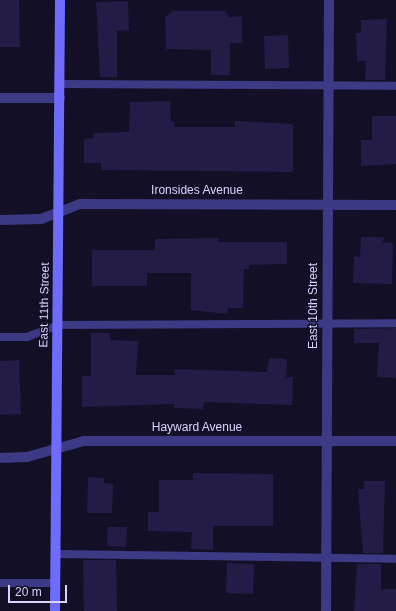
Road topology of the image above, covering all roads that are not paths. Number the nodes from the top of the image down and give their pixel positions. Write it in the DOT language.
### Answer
graph roads {
  1 [pos="60,0"];
  2 [pos="328,0"];
  3 [pos="60,84"];
  4 [pos="328,86"];
  5 [pos="396,86"];
  6 [pos="0,98"];
  7 [pos="60,98"];
  8 [pos="327,205"];
  9 [pos="396,205"];
  10 [pos="60,212"];
  11 [pos="0,220"];
  12 [pos="327,322"];
  13 [pos="396,323"];
  14 [pos="58,325"];
  15 [pos="0,337"];
  16 [pos="328,441"];
  17 [pos="396,441"];
  18 [pos="56,450"];
  19 [pos="0,458"];
  20 [pos="55,554"];
  21 [pos="396,559"];
  22 [pos="327,560"];
  23 [pos="0,583"];
  24 [pos="55,583"];
  25 [pos="55,611"];
  26 [pos="326,611"];
  1 -- 3 [label="main road, East 11th Street"];
  2 -- 4 [label="street, East 10th Street"];
  3 -- 4 [label="lane"];
  3 -- 7 [label="main road, East 11th Street"];
  4 -- 5 [label="lane"];
  4 -- 8 [label="street, East 10th Street"];
  6 -- 7 [label="street"];
  7 -- 10 [label="main road, East 11th Street"];
  8 -- 9 [label="street, Ironsides Avenue"];
  8 -- 10 [label="street, Ironsides Avenue"];
  8 -- 12 [label="street, East 10th Street"];
  10 -- 11 [label="street, Ironsides Avenue"];
  10 -- 14 [label="main road, East 11th Street"];
  12 -- 13 [label="lane"];
  12 -- 14 [label="lane"];
  12 -- 16 [label="street, East 10th Street"];
  14 -- 15 [label="lane"];
  14 -- 18 [label="main road, East 11th Street"];
  16 -- 17 [label="street, Hayward Avenue"];
  16 -- 18 [label="street, Hayward Avenue"];
  16 -- 22 [label="street, East 10th Street"];
  18 -- 19 [label="street, Hayward Avenue"];
  18 -- 20 [label="main road, East 11th Street"];
  20 -- 22 [label="lane"];
  20 -- 24 [label="main road, East 11th Street"];
  21 -- 22 [label="lane"];
  22 -- 26 [label="street, East 10th Street"];
  23 -- 24 [label="lane"];
  24 -- 25 [label="main road, East 11th Street"];
}
